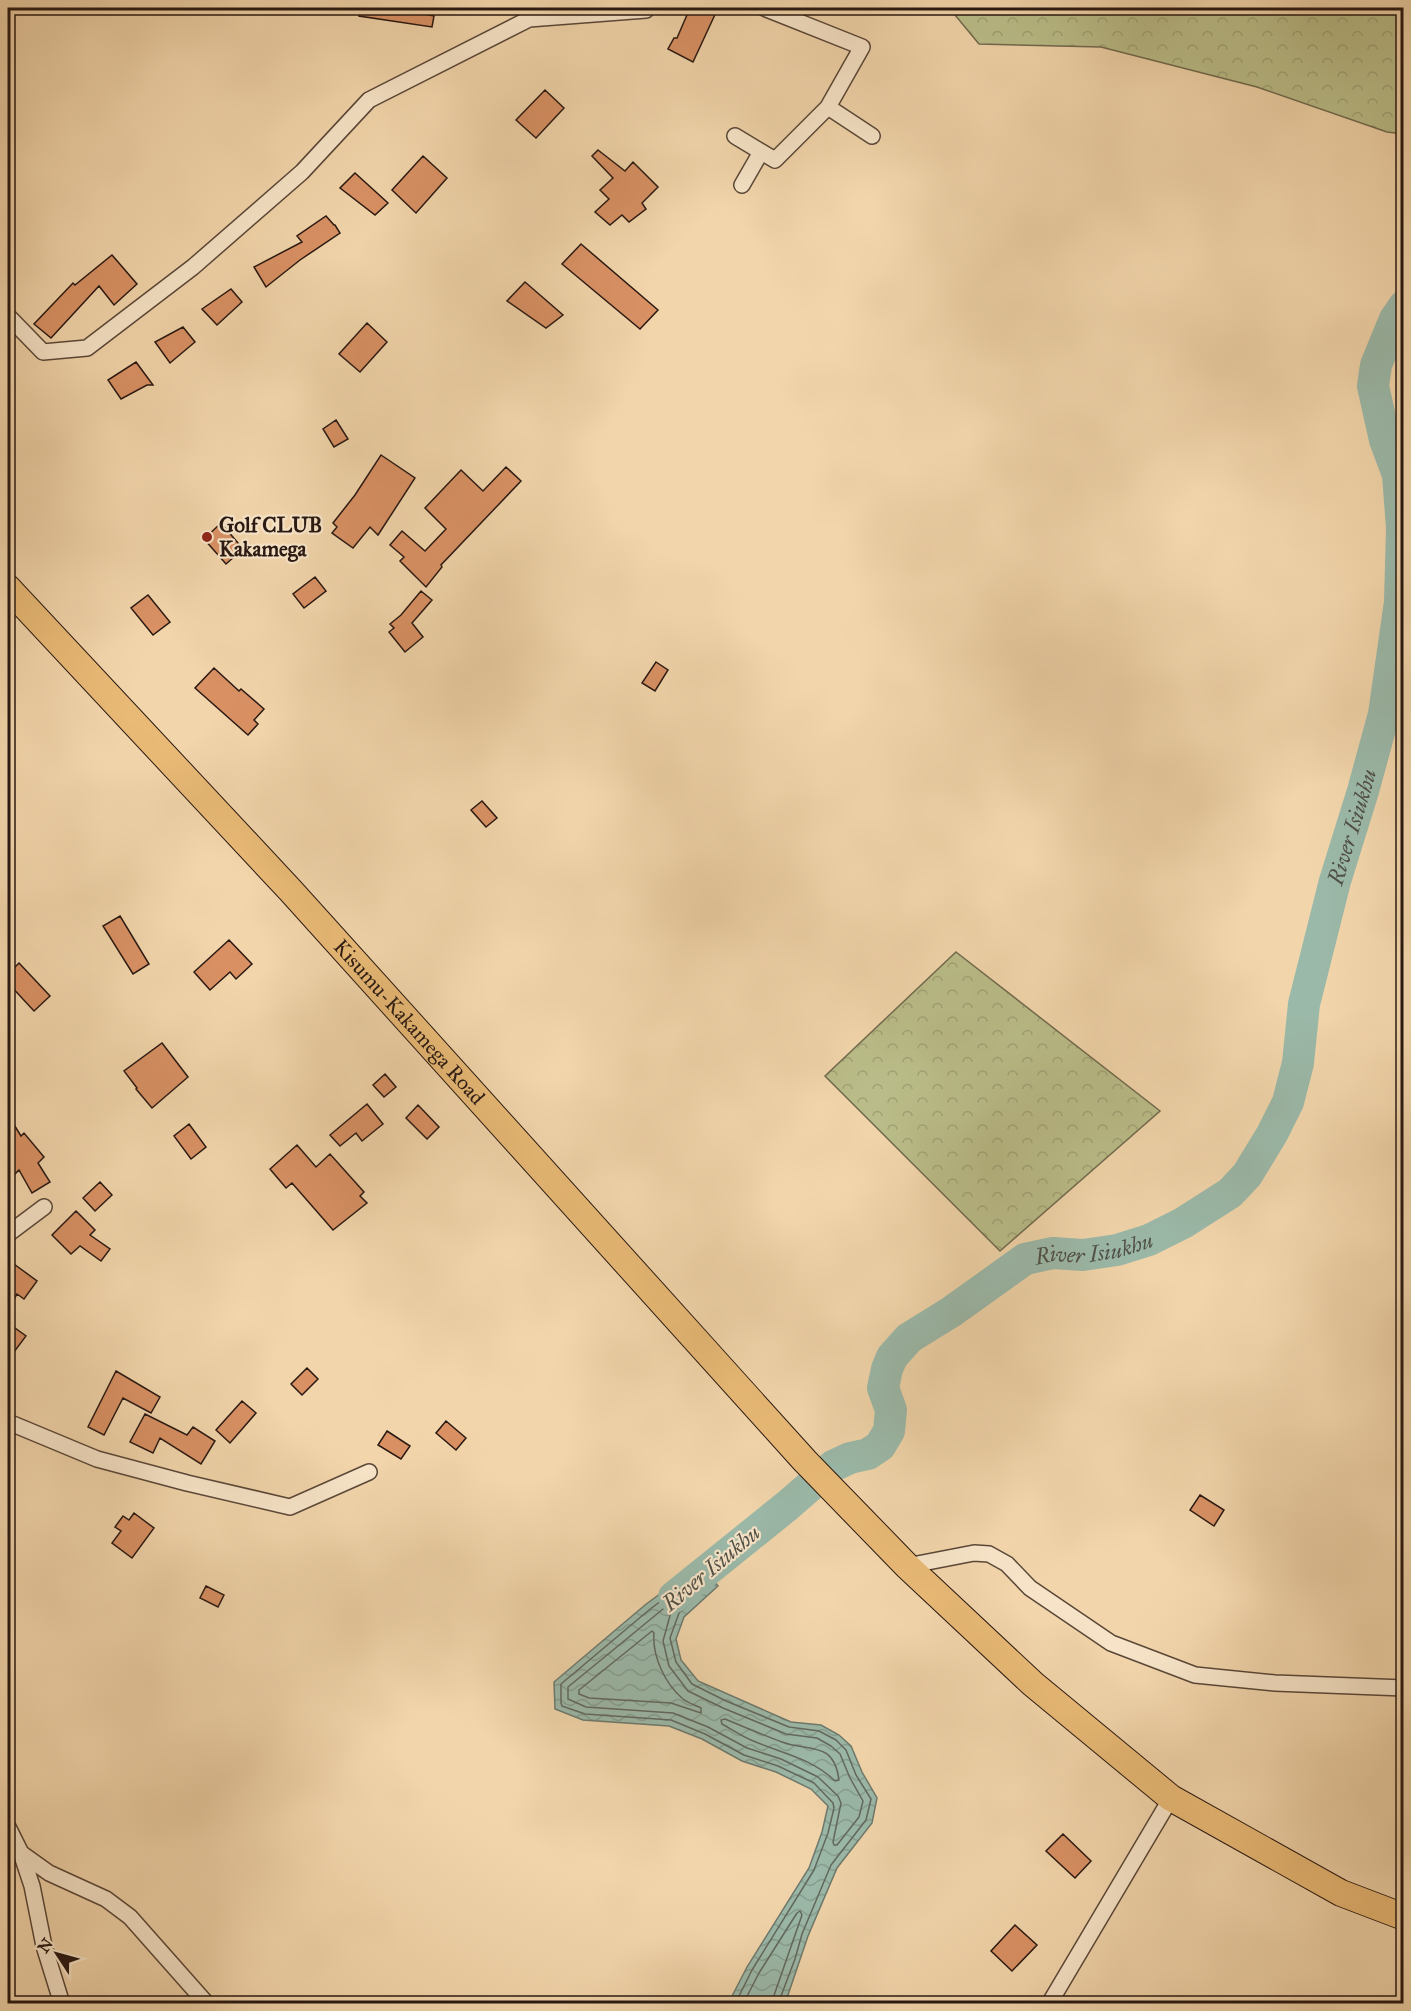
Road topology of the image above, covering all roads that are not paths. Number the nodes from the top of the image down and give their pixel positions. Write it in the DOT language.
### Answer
graph roads {
  1 [pos="646,8"];
  2 [pos="764,8"];
  3 [pos="828,107"];
  4 [pos="735,136"];
  5 [pos="872,136"];
  6 [pos="761,152"];
  7 [pos="742,185"];
  8 [pos="8,316"];
  9 [pos="8,588"];
  10 [pos="44,1207"];
  11 [pos="8,1234"];
  12 [pos="8,1422"];
  13 [pos="369,1472"];
  14 [pos="907,1566"];
  15 [pos="1404,1688"];
  16 [pos="1171,1798"];
  17 [pos="8,1827"];
  18 [pos="21,1853"];
  19 [pos="1404,1917"];
  20 [pos="62,2004"];
  21 [pos="207,2004"];
  22 [pos="1051,2004"];
  1 -- 8 [label="street"];
  2 -- 3 [label="street"];
  3 -- 5 [label="street"];
  3 -- 6 [label="street"];
  4 -- 6 [label="street"];
  6 -- 7 [label="street"];
  9 -- 14 [label="highway, Kisumu-Kakamega Road"];
  10 -- 11 [label="street"];
  12 -- 13 [label="street"];
  14 -- 15 [label="street"];
  14 -- 16 [label="highway, Kisumu-Kakamega Road"];
  16 -- 19 [label="highway, Kisumu-Kakamega Road"];
  16 -- 22 [label="street"];
  17 -- 18 [label="street"];
  18 -- 20 [label="street"];
  18 -- 21 [label="street"];
}
